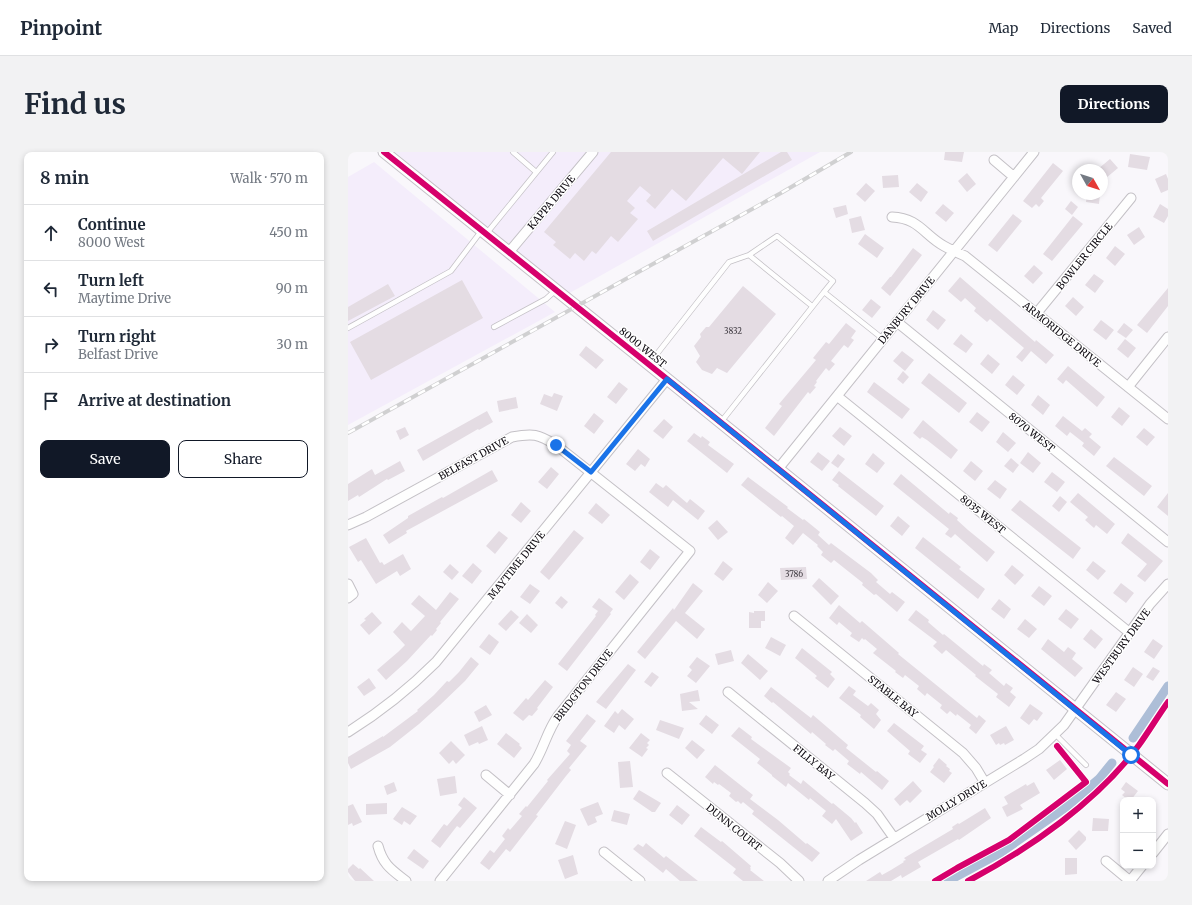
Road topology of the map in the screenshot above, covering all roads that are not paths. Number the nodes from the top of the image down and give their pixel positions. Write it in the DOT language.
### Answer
graph roads {
  1 [pos="384,152"];
  2 [pos="513,152"];
  3 [pos="552,152"];
  4 [pos="593,152"];
  5 [pos="1034,152"];
  6 [pos="994,160"];
  7 [pos="536,172"];
  8 [pos="1014,177"];
  9 [pos="1131,198"];
  10 [pos="892,217"];
  11 [pos="484,232"];
  12 [pos="954,251"];
  13 [pos="509,252"];
  14 [pos="749,255"];
  15 [pos="556,290"];
  16 [pos="824,292"];
  17 [pos="812,306"];
  18 [pos="1036,314"];
  19 [pos="896,322"];
  20 [pos="494,326"];
  21 [pos="348,328"];
  22 [pos="1168,337"];
  23 [pos="883,339"];
  24 [pos="649,364"];
  25 [pos="667,379"];
  26 [pos="1128,387"];
  27 [pos="837,396"];
  28 [pos="1168,419"];
  29 [pos="721,422"];
  30 [pos="778,469"];
  31 [pos="591,472"];
  32 [pos="348,525"];
  33 [pos="1168,542"];
  34 [pos="690,551"];
  35 [pos="348,584"];
  36 [pos="1168,584"];
  37 [pos="348,598"];
  38 [pos="794,616"];
  39 [pos="1130,633"];
  40 [pos="728,692"];
  41 [pos="1168,702"];
  42 [pos="1076,709"];
  43 [pos="348,732"];
  44 [pos="1055,734"];
  45 [pos="1131,755"];
  46 [pos="1086,765"];
  47 [pos="667,774"];
  48 [pos="486,775"];
  49 [pos="985,783"];
  50 [pos="1168,784"];
  51 [pos="510,795"];
  52 [pos="1168,834"];
  53 [pos="894,838"];
  54 [pos="378,846"];
  55 [pos="1156,849"];
  56 [pos="604,852"];
  57 [pos="1106,861"];
  58 [pos="1140,869"];
  59 [pos="406,881"];
  60 [pos="440,881"];
  61 [pos="640,881"];
  62 [pos="799,881"];
  63 [pos="828,881"];
  64 [pos="968,881"];
  65 [pos="1130,881"];
  1 -- 11 [label="street, 8000 WEST"];
  2 -- 7 [label="lane"];
  3 -- 7 [label="lane"];
  4 -- 13 [label="street, KAPPA DRIVE"];
  5 -- 8 [label="street, DANBURY DRIVE"];
  6 -- 8 [label="street"];
  7 -- 11 [label="lane"];
  8 -- 12 [label="street, DANBURY DRIVE"];
  9 -- 18 [label="street, BOWLER CIRCLE"];
  10 -- 12 [label="street, ARMORIDGE DRIVE"];
  11 -- 13 [label="street, 8000 WEST"];
  11 -- 21 [label="lane"];
  12 -- 18 [label="street, ARMORIDGE DRIVE"];
  12 -- 19 [label="street, DANBURY DRIVE"];
  13 -- 15 [label="street, 8000 WEST"];
  14 -- 16 [label="lane"];
  14 -- 17 [label="lane"];
  14 -- 24 [label="lane"];
  15 -- 20 [label="lane"];
  15 -- 24 [label="street, 8000 WEST"];
  16 -- 17 [label="lane"];
  16 -- 23 [label="lane"];
  17 -- 29 [label="lane"];
  18 -- 26 [label="street, ARMORIDGE DRIVE"];
  19 -- 23 [label="street, DANBURY DRIVE"];
  19 -- 33 [label="street, 8070 WEST"];
  22 -- 26 [label="street"];
  23 -- 27 [label="street, DANBURY DRIVE"];
  24 -- 25 [label="street, 8000 WEST"];
  25 -- 29 [label="street, 8000 WEST"];
  25 -- 31 [label="street, MAYTIME DRIVE"];
  26 -- 28 [label="street, ARMORIDGE DRIVE"];
  27 -- 30 [label="street, DANBURY DRIVE"];
  27 -- 39 [label="street, 8035 WEST"];
  29 -- 30 [label="street, 8000 WEST"];
  30 -- 42 [label="street, 8000 WEST"];
  31 -- 32 [label="street, BELFAST DRIVE"];
  31 -- 34 [label="street, BELFAST DRIVE"];
  31 -- 43 [label="street, MAYTIME DRIVE"];
  34 -- 51 [label="street, BRIDGTON DRIVE"];
  35 -- 37 [label="street"];
  36 -- 39 [label="street, WESTBURY DRIVE"];
  38 -- 49 [label="street, STABLE BAY"];
  39 -- 42 [label="street, WESTBURY DRIVE"];
  40 -- 53 [label="street, FILLY BAY"];
  41 -- 45 [label="lane"];
  42 -- 44 [label="street, MOLLY DRIVE"];
  42 -- 45 [label="street, 8000 WEST"];
  44 -- 46 [label="lane"];
  44 -- 49 [label="street, MOLLY DRIVE"];
  45 -- 50 [label="street, 8000 WEST"];
  45 -- 64 [label="lane"];
  47 -- 62 [label="street, DUNN COURT"];
  48 -- 51 [label="street"];
  49 -- 53 [label="street, MOLLY DRIVE"];
  51 -- 60 [label="street, BRIDGTON DRIVE"];
  52 -- 55 [label="street"];
  53 -- 63 [label="street, MOLLY DRIVE"];
  54 -- 59 [label="street"];
  56 -- 61 [label="street"];
  57 -- 65 [label="street"];
  58 -- 65 [label="street"];
}
